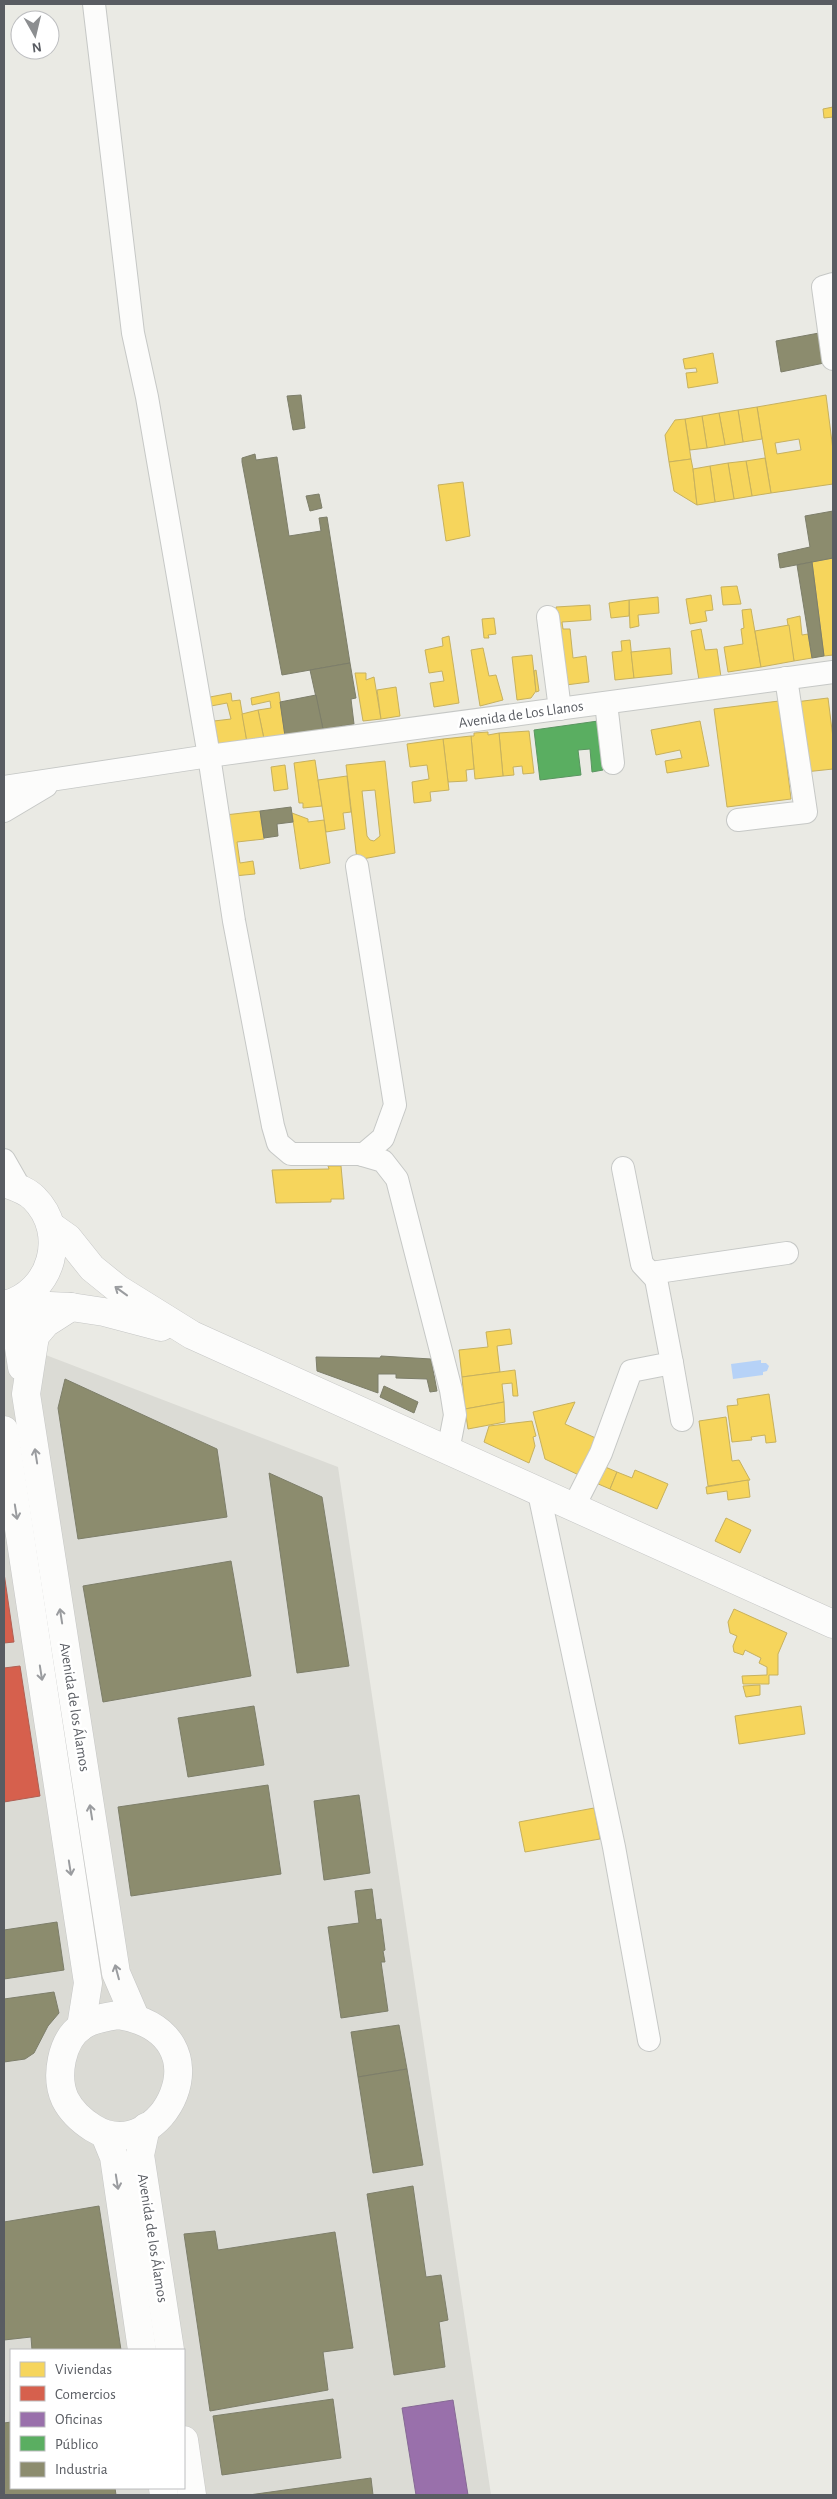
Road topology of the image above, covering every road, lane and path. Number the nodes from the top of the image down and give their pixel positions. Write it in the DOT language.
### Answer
graph roads {
  1 [pos="94,4"];
  2 [pos="828,286"];
  3 [pos="833,359"];
  4 [pos="548,616"];
  5 [pos="833,672"];
  6 [pos="786,678"];
  7 [pos="606,702"];
  8 [pos="560,709"];
  9 [pos="209,756"];
  10 [pos="613,763"];
  11 [pos="69,777"];
  12 [pos="4,787"];
  13 [pos="4,810"];
  14 [pos="738,820"];
  15 [pos="357,866"];
  16 [pos="363,1155"];
  17 [pos="4,1160"];
  18 [pos="623,1168"];
  19 [pos="12,1186"];
  20 [pos="51,1226"];
  21 [pos="786,1253"];
  22 [pos="651,1273"];
  23 [pos="14,1303"];
  24 [pos="71,1307"];
  25 [pos="192,1335"];
  26 [pos="672,1363"];
  27 [pos="26,1394"];
  28 [pos="682,1420"];
  29 [pos="4,1430"];
  30 [pos="448,1451"];
  31 [pos="539,1492"];
  32 [pos="573,1508"];
  33 [pos="833,1624"];
  34 [pos="135,2017"];
  35 [pos="81,2027"];
  36 [pos="649,2040"];
  37 [pos="146,2127"];
  38 [pos="105,2135"];
  39 [pos="142,2349"];
  40 [pos="170,2349"];
  41 [pos="185,2447"];
  42 [pos="192,2495"];
  1 -- 9 [label="street"];
  2 -- 3 [label="street"];
  4 -- 8 [label="street"];
  5 -- 6 [label="street, Avenida de Los Llanos"];
  6 -- 7 [label="street, Avenida de Los Llanos"];
  6 -- 14 [label="street"];
  7 -- 8 [label="street, Avenida de Los Llanos"];
  7 -- 10 [label="street"];
  8 -- 9 [label="street, Avenida de Los Llanos"];
  9 -- 11 [label="street, Avenida de Los Llanos"];
  9 -- 16 [label="street"];
  11 -- 12 [label="street"];
  11 -- 13 [label="street"];
  15 -- 16 [label="street"];
  16 -- 30 [label="street"];
  17 -- 19 [label="street"];
  18 -- 22 [label="street"];
  19 -- 20 [label="street"];
  20 -- 23 [label="street"];
  25 -- 20 [label="street, one-way"];
  21 -- 22 [label="street"];
  22 -- 26 [label="street"];
  23 -- 24 [label="street"];
  23 -- 27 [label="street, Avenida de los Álamos"];
  24 -- 25 [label="street"];
  24 -- 27 [label="street, Avenida de los Álamos"];
  25 -- 30 [label="street"];
  26 -- 28 [label="street"];
  26 -- 32 [label="street"];
  34 -- 27 [label="street, Avenida de los Álamos, one-way"];
  29 -- 35 [label="street, Avenida de los Álamos, one-way"];
  30 -- 31 [label="street"];
  31 -- 32 [label="street"];
  31 -- 36 [label="street"];
  32 -- 33 [label="street"];
  34 -- 35 [label="street"];
  34 -- 37 [label="street"];
  35 -- 38 [label="street"];
  37 -- 38 [label="street"];
  37 -- 40 [label="street, Avenida de los Álamos"];
  38 -- 39 [label="street, Avenida de los Álamos, one-way"];
  41 -- 42 [label="street"];
}
